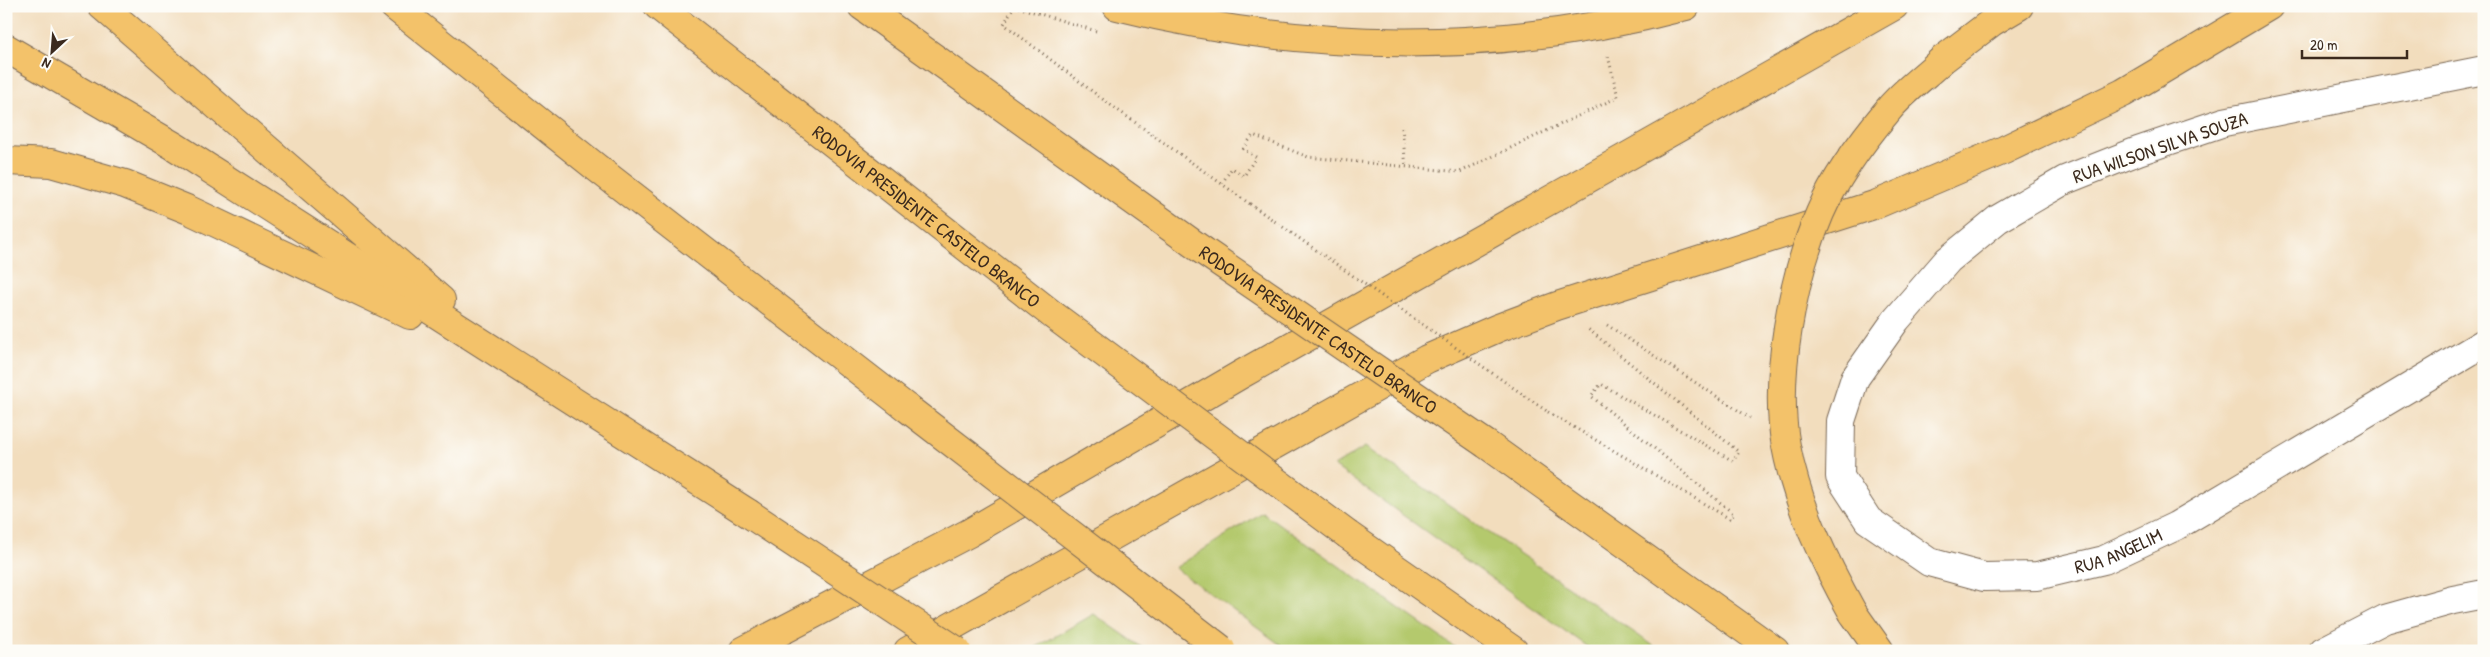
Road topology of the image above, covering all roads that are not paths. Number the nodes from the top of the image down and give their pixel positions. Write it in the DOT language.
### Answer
graph roads {
  1 [pos="102,6"];
  2 [pos="394,6"];
  3 [pos="658,6"];
  4 [pos="862,6"];
  5 [pos="1117,6"];
  6 [pos="1686,6"];
  7 [pos="1894,6"];
  8 [pos="2019,6"];
  9 [pos="2269,6"];
  10 [pos="6,48"];
  11 [pos="2484,70"];
  12 [pos="6,160"];
  13 [pos="2484,342"];
  14 [pos="514,364"];
  15 [pos="1855,378"];
  16 [pos="2484,594"];
  17 [pos="1222,650"];
  18 [pos="744,651"];
  19 [pos="908,651"];
  20 [pos="958,651"];
  21 [pos="1514,651"];
  22 [pos="1776,651"];
  23 [pos="1880,651"];
  24 [pos="2323,651"];
  1 -- 14 [label="highway"];
  2 -- 17 [label="highway, bridge"];
  3 -- 21 [label="highway, RODOVIA PRESIDENTE CASTELO BRANCO, bridge"];
  4 -- 22 [label="highway, RODOVIA PRESIDENTE CASTELO BRANCO, bridge"];
  5 -- 6 [label="highway"];
  7 -- 18 [label="highway"];
  8 -- 23 [label="highway, bridge"];
  9 -- 19 [label="highway"];
  10 -- 14 [label="highway"];
  11 -- 15 [label="street, RUA WILSON SILVA SOUZA"];
  12 -- 14 [label="highway"];
  13 -- 15 [label="street, RUA ANGELIM"];
  14 -- 20 [label="highway, bridge"];
  16 -- 24 [label="street"];
}
